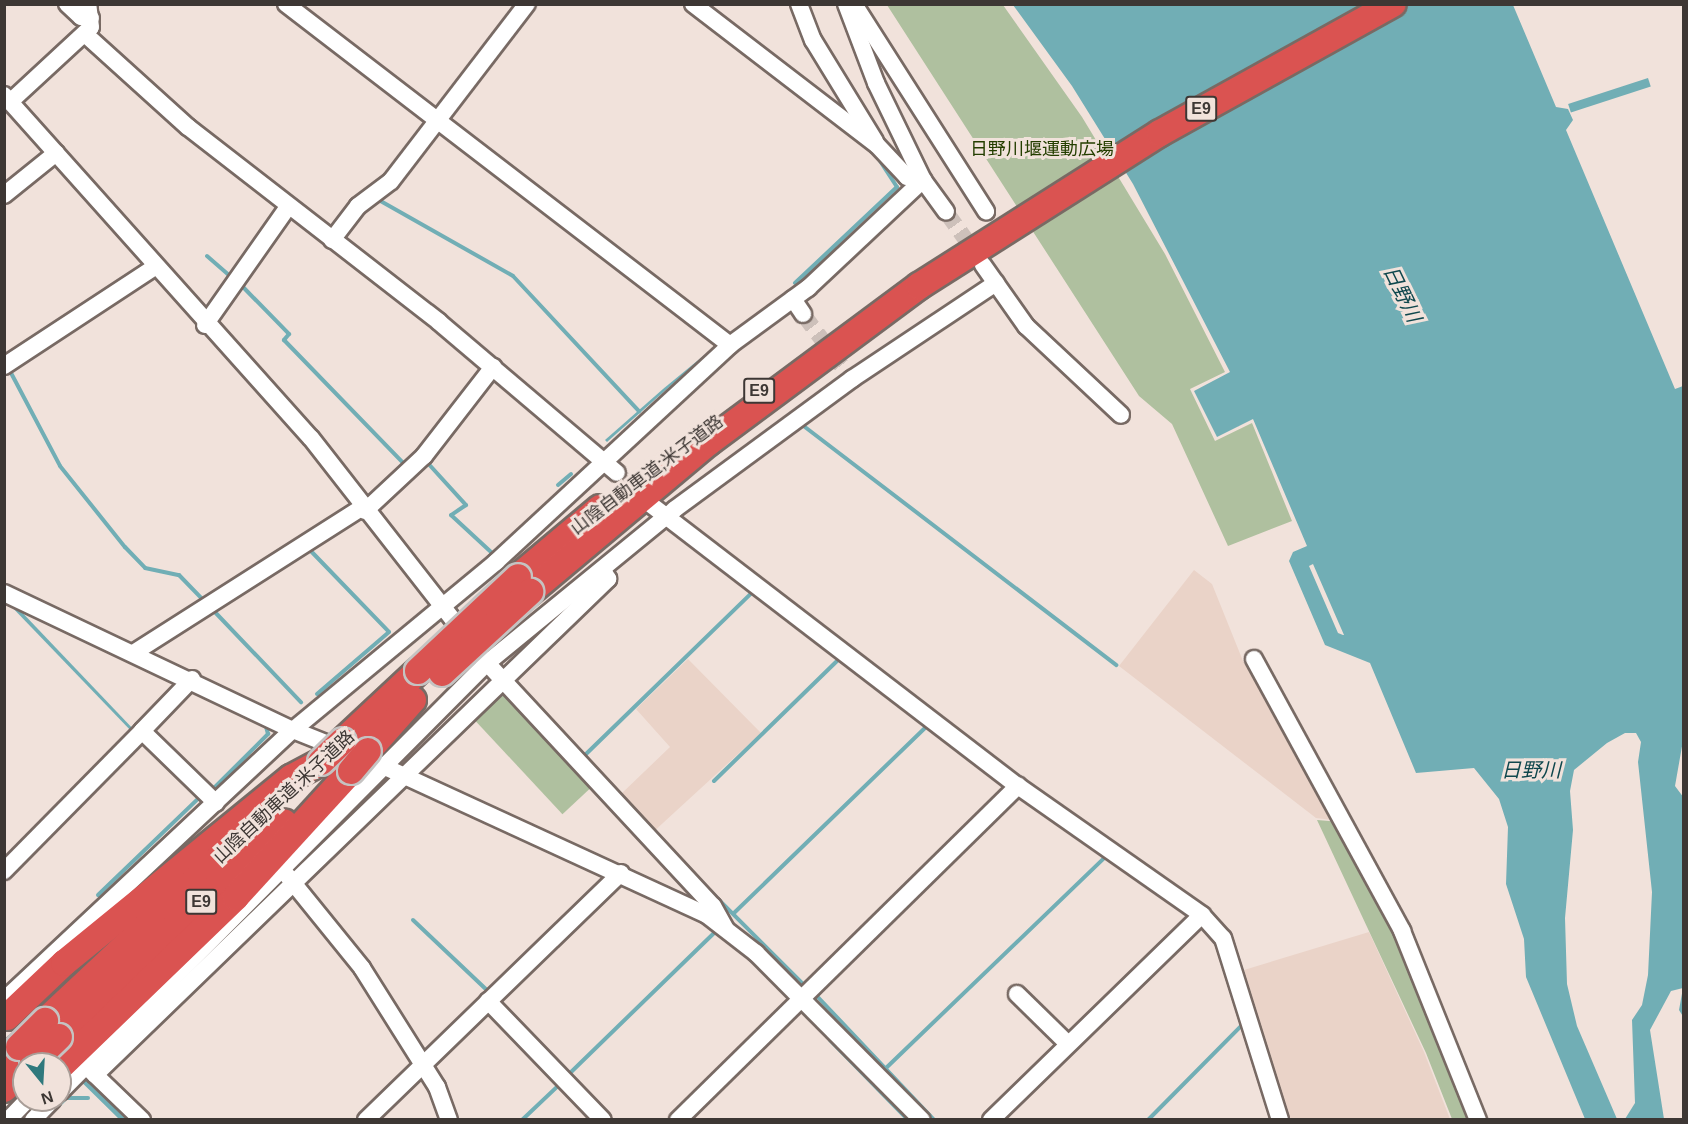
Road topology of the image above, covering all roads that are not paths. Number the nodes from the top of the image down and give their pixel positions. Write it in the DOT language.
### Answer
graph roads {
  1 [pos="67,4"];
  2 [pos="527,4"];
  3 [pos="693,4"];
  4 [pos="799,4"];
  5 [pos="846,4"];
  6 [pos="854,4"];
  7 [pos="1377,4"];
  8 [pos="1393,4"];
  9 [pos="293,7"];
  10 [pos="89,21"];
  11 [pos="8,98"];
  12 [pos="438,121"];
  13 [pos="877,145"];
  14 [pos="56,153"];
  15 [pos="923,180"];
  16 [pos="4,195"];
  17 [pos="288,207"];
  18 [pos="946,212"];
  19 [pos="1003,217"];
  20 [pos="335,236"];
  21 [pos="983,265"];
  22 [pos="156,266"];
  23 [pos="996,284"];
  24 [pos="793,299"];
  25 [pos="803,314"];
  26 [pos="206,325"];
  27 [pos="730,345"];
  28 [pos="4,366"];
  29 [pos="493,367"];
  30 [pos="1121,415"];
  31 [pos="602,460"];
  32 [pos="617,473"];
  33 [pos="650,504"];
  34 [pos="364,509"];
  35 [pos="670,513"];
  36 [pos="602,569"];
  37 [pos="9,592"];
  38 [pos="441,610"];
  39 [pos="135,652"];
  40 [pos="1254,659"];
  41 [pos="487,663"];
  42 [pos="192,679"];
  43 [pos="502,680"];
  44 [pos="293,730"];
  45 [pos="142,731"];
  46 [pos="367,763"];
  47 [pos="1018,786"];
  48 [pos="216,803"];
  49 [pos="4,871"];
  50 [pos="621,873"];
  51 [pos="289,877"];
  52 [pos="1202,915"];
  53 [pos="726,928"];
  54 [pos="1017,994"];
  55 [pos="803,998"];
  56 [pos="488,1001"];
  57 [pos="7,1002"];
  58 [pos="1068,1044"];
  59 [pos="25,1052"];
  60 [pos="35,1052"];
  61 [pos="420,1068"];
  62 [pos="76,1071"];
  63 [pos="142,1119"];
  64 [pos="366,1119"];
  65 [pos="449,1119"];
  66 [pos="603,1119"];
  67 [pos="678,1119"];
  68 [pos="922,1119"];
  69 [pos="991,1119"];
  70 [pos="1280,1119"];
  71 [pos="1478,1119"];
  1 -- 10 [label="street"];
  2 -- 12 [label="street"];
  3 -- 13 [label="street"];
  4 -- 13 [label="street"];
  5 -- 15 [label="street"];
  6 -- 19 [label="street"];
  7 -- 19 [label="highway, 山陰自動車道;米子道路 / E9"];
  8 -- 19 [label="highway, 山陰自動車道;米子道路 / E9"];
  9 -- 12 [label="street"];
  10 -- 11 [label="street"];
  10 -- 17 [label="street"];
  11 -- 14 [label="street"];
  12 -- 20 [label="street"];
  12 -- 27 [label="street"];
  13 -- 15 [label="street"];
  14 -- 16 [label="street"];
  14 -- 22 [label="street"];
  15 -- 18 [label="street"];
  15 -- 24 [label="street"];
  17 -- 20 [label="street"];
  17 -- 26 [label="street"];
  19 -- 46 [label="highway, 山陰自動車道;米子道路 / E9, bridge"];
  20 -- 29 [label="street"];
  21 -- 23 [label="street"];
  22 -- 26 [label="street"];
  22 -- 28 [label="street"];
  23 -- 30 [label="street"];
  23 -- 35 [label="street"];
  24 -- 25 [label="street"];
  24 -- 27 [label="street"];
  26 -- 34 [label="street"];
  27 -- 31 [label="street"];
  29 -- 31 [label="street"];
  29 -- 34 [label="street"];
  31 -- 32 [label="street"];
  31 -- 38 [label="street"];
  33 -- 35 [label="street"];
  34 -- 38 [label="street"];
  34 -- 39 [label="street"];
  35 -- 36 [label="street"];
  35 -- 47 [label="street"];
  36 -- 41 [label="street"];
  36 -- 43 [label="street"];
  37 -- 39 [label="street"];
  38 -- 41 [label="street"];
  38 -- 44 [label="street"];
  39 -- 42 [label="street"];
  40 -- 71 [label="street"];
  41 -- 43 [label="street"];
  41 -- 46 [label="street"];
  42 -- 44 [label="street"];
  42 -- 45 [label="street"];
  43 -- 46 [label="street"];
  43 -- 53 [label="street"];
  44 -- 46 [label="street"];
  44 -- 48 [label="street"];
  45 -- 48 [label="street"];
  45 -- 49 [label="street"];
  46 -- 50 [label="street"];
  46 -- 51 [label="street"];
  46 -- 51 [label="street"];
  46 -- 57 [label="highway"];
  46 -- 60 [label="highway, 山陰自動車道;米子道路 / E9, bridge"];
  46 -- 62 [label="highway"];
  47 -- 52 [label="street"];
  47 -- 55 [label="street"];
  48 -- 57 [label="street"];
  50 -- 53 [label="street"];
  50 -- 56 [label="street"];
  51 -- 61 [label="street"];
  51 -- 62 [label="street"];
  52 -- 58 [label="street"];
  52 -- 70 [label="street"];
  53 -- 55 [label="street"];
  54 -- 58 [label="street"];
  55 -- 67 [label="street"];
  55 -- 68 [label="street"];
  56 -- 61 [label="street"];
  56 -- 66 [label="street"];
  57 -- 59 [label="street"];
  58 -- 69 [label="street"];
  61 -- 64 [label="street"];
  61 -- 65 [label="street"];
  62 -- 63 [label="street"];
}
